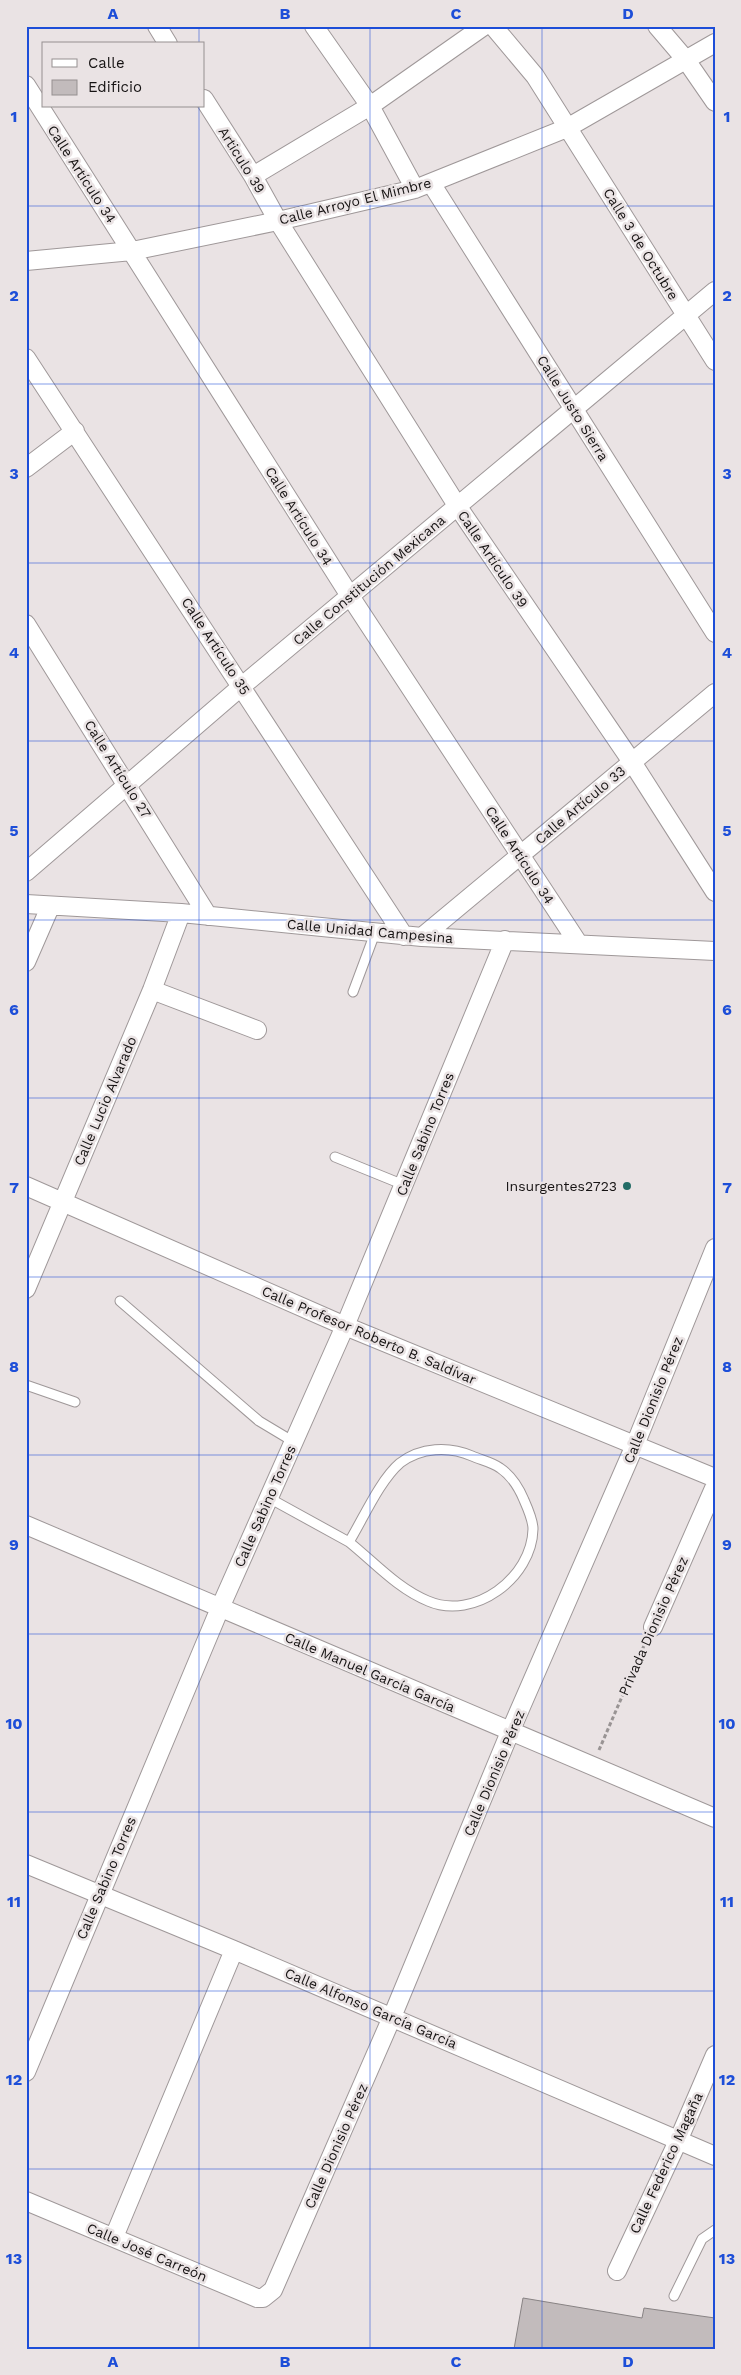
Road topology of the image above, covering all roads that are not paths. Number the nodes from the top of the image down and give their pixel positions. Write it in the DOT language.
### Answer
graph roads {
  1 [pos="156,26"];
  2 [pos="314,26"];
  3 [pos="484,26"];
  4 [pos="493,26"];
  5 [pos="657,26"];
  6 [pos="167,42"];
  7 [pos="715,43"];
  8 [pos="686,60"];
  9 [pos="26,85"];
  10 [pos="205,101"];
  11 [pos="715,102"];
  12 [pos="370,106"];
  13 [pos="567,128"];
  14 [pos="254,176"];
  15 [pos="431,183"];
  16 [pos="414,188"];
  17 [pos="278,222"];
  18 [pos="132,251"];
  19 [pos="26,261"];
  20 [pos="715,291"];
  21 [pos="686,315"];
  22 [pos="26,358"];
  23 [pos="715,361"];
  24 [pos="574,409"];
  25 [pos="74,431"];
  26 [pos="26,468"];
  27 [pos="458,507"];
  28 [pos="350,596"];
  29 [pos="26,624"];
  30 [pos="715,633"];
  31 [pos="242,686"];
  32 [pos="715,693"];
  33 [pos="632,762"];
  34 [pos="127,783"];
  35 [pos="520,855"];
  36 [pos="26,872"];
  37 [pos="715,892"];
  38 [pos="26,904"];
  39 [pos="50,907"];
  40 [pos="181,913"];
  41 [pos="208,916"];
  42 [pos="375,933"];
  43 [pos="404,936"];
  44 [pos="422,937"];
  45 [pos="505,940"];
  46 [pos="578,943"];
  47 [pos="715,951"];
  48 [pos="26,962"];
  49 [pos="152,990"];
  50 [pos="353,992"];
  51 [pos="257,1030"];
  52 [pos="335,1158"];
  53 [pos="404,1185"];
  54 [pos="26,1186"];
  55 [pos="63,1201"];
  56 [pos="715,1248"];
  57 [pos="26,1289"];
  58 [pos="120,1301"];
  59 [pos="345,1326"];
  60 [pos="26,1385"];
  61 [pos="75,1402"];
  62 [pos="294,1442"];
  63 [pos="635,1445"];
  64 [pos="715,1478"];
  65 [pos="715,1486"];
  66 [pos="269,1498"];
  67 [pos="26,1525"];
  68 [pos="349,1542"];
  69 [pos="220,1608"];
  70 [pos="653,1627"];
  71 [pos="510,1732"];
  72 [pos="715,1818"];
  73 [pos="26,1864"];
  74 [pos="99,1896"];
  75 [pos="234,1950"];
  76 [pos="392,2017"];
  77 [pos="715,2055"];
  78 [pos="26,2072"];
  79 [pos="678,2141"];
  80 [pos="715,2156"];
  81 [pos="26,2201"];
  82 [pos="715,2230"];
  83 [pos="114,2238"];
  84 [pos="617,2271"];
  85 [pos="269,2296"];
  86 [pos="674,2296"];
  1 -- 6 [label="street"];
  2 -- 12 [label="street"];
  3 -- 12 [label="street"];
  4 -- 13 [label="street, Calle 3 de Octubre"];
  5 -- 8 [label="street"];
  7 -- 8 [label="street, Calle Arroyo El Mimbre"];
  8 -- 11 [label="street"];
  8 -- 13 [label="street, Calle Arroyo El Mimbre"];
  9 -- 18 [label="street, Calle Artículo 34"];
  10 -- 14 [label="street, Articulo 39"];
  12 -- 14 [label="street"];
  12 -- 16 [label="street"];
  13 -- 15 [label="street, Calle Arroyo El Mimbre"];
  13 -- 21 [label="street, Calle 3 de Octubre"];
  14 -- 17 [label="street, Articulo 39"];
  15 -- 16 [label="street, Calle Arroyo El Mimbre"];
  15 -- 24 [label="street, Calle Justo Sierra"];
  16 -- 17 [label="street, Calle Arroyo El Mimbre"];
  17 -- 18 [label="street, Calle Arroyo El Mimbre"];
  17 -- 27 [label="street, Calle Artículo 39"];
  18 -- 19 [label="street, Calle Arroyo El Mimbre"];
  18 -- 28 [label="street, Calle Artículo 34"];
  20 -- 21 [label="street, Calle Constitución Mexicana"];
  21 -- 23 [label="street, Calle 3 de Octubre"];
  21 -- 24 [label="street, Calle Constitución Mexicana"];
  22 -- 25 [label="street, Calle Artículo 35"];
  24 -- 27 [label="street, Calle Constitución Mexicana"];
  24 -- 30 [label="street, Calle Justo Sierra"];
  25 -- 26 [label="street"];
  25 -- 31 [label="street, Calle Artículo 35"];
  27 -- 28 [label="street, Calle Constitución Mexicana"];
  27 -- 33 [label="street, Calle Artículo 39"];
  28 -- 31 [label="street, Calle Constitución Mexicana"];
  28 -- 35 [label="street, Calle Artículo 34"];
  29 -- 34 [label="street, Calle Artículo 27"];
  31 -- 34 [label="street, Calle Constitución Mexicana"];
  31 -- 43 [label="street, Calle Artículo 35"];
  32 -- 33 [label="street, Calle Artículo 33"];
  33 -- 35 [label="street, Calle Artículo 33"];
  33 -- 37 [label="street, Calle Artículo 39"];
  34 -- 36 [label="street, Calle Constitución Mexicana"];
  34 -- 41 [label="street, Calle Artículo 27"];
  35 -- 44 [label="street, Calle Artículo 33"];
  35 -- 46 [label="street, Calle Artículo 34"];
  38 -- 39 [label="street, Calle Unidad Campesina"];
  39 -- 40 [label="street, Calle Unidad Campesina"];
  39 -- 48 [label="street"];
  40 -- 41 [label="street, Calle Unidad Campesina"];
  40 -- 49 [label="street, Calle Lucio Alvarado"];
  41 -- 42 [label="street, Calle Unidad Campesina"];
  42 -- 43 [label="street, Calle Unidad Campesina"];
  42 -- 50 [label="lane"];
  43 -- 44 [label="street, Calle Unidad Campesina"];
  44 -- 45 [label="street, Calle Unidad Campesina"];
  45 -- 46 [label="street, Calle Unidad Campesina"];
  45 -- 53 [label="street, Calle Sabino Torres"];
  46 -- 47 [label="street, Calle Unidad Campesina"];
  49 -- 51 [label="street"];
  49 -- 55 [label="street, Calle Lucio Alvarado"];
  52 -- 53 [label="lane"];
  53 -- 59 [label="street, Calle Sabino Torres"];
  54 -- 55 [label="street, Calle Profesor Roberto B. Saldívar"];
  55 -- 57 [label="street, Calle Lucio Alvarado"];
  55 -- 59 [label="street, Calle Profesor Roberto B. Saldívar"];
  56 -- 63 [label="street, Calle Dionisio Pérez"];
  58 -- 62 [label="lane"];
  59 -- 62 [label="street, Calle Sabino Torres"];
  59 -- 63 [label="street, Calle Profesor Roberto B. Saldívar"];
  60 -- 61 [label="lane"];
  62 -- 66 [label="street, Calle Sabino Torres"];
  63 -- 64 [label="street, Calle Profesor Roberto B. Saldívar"];
  63 -- 71 [label="street, Calle Dionisio Pérez"];
  65 -- 70 [label="street, Privada Dionisio Pérez"];
  66 -- 68 [label="lane"];
  66 -- 69 [label="street, Calle Sabino Torres"];
  67 -- 69 [label="street, Calle Manuel García García"];
  68 -- 68 [label="lane"];
  69 -- 71 [label="street, Calle Manuel García García"];
  69 -- 74 [label="street, Calle Sabino Torres"];
  71 -- 72 [label="street, Calle Manuel García García"];
  71 -- 76 [label="street, Calle Dionisio Pérez"];
  73 -- 74 [label="street, Calle Alfonso García García"];
  74 -- 75 [label="street, Calle Alfonso García García"];
  74 -- 78 [label="street, Calle Sabino Torres"];
  75 -- 76 [label="street, Calle Alfonso García García"];
  75 -- 83 [label="street"];
  76 -- 79 [label="street, Calle Alfonso García García"];
  76 -- 85 [label="street, Calle Dionisio Pérez"];
  77 -- 79 [label="street, Calle Federico Magaña"];
  79 -- 80 [label="street, Calle Alfonso García García"];
  79 -- 84 [label="street, Calle Federico Magaña"];
  81 -- 83 [label="street, Calle José Carreón"];
  82 -- 86 [label="lane"];
  83 -- 85 [label="street, Calle José Carreón"];
}
